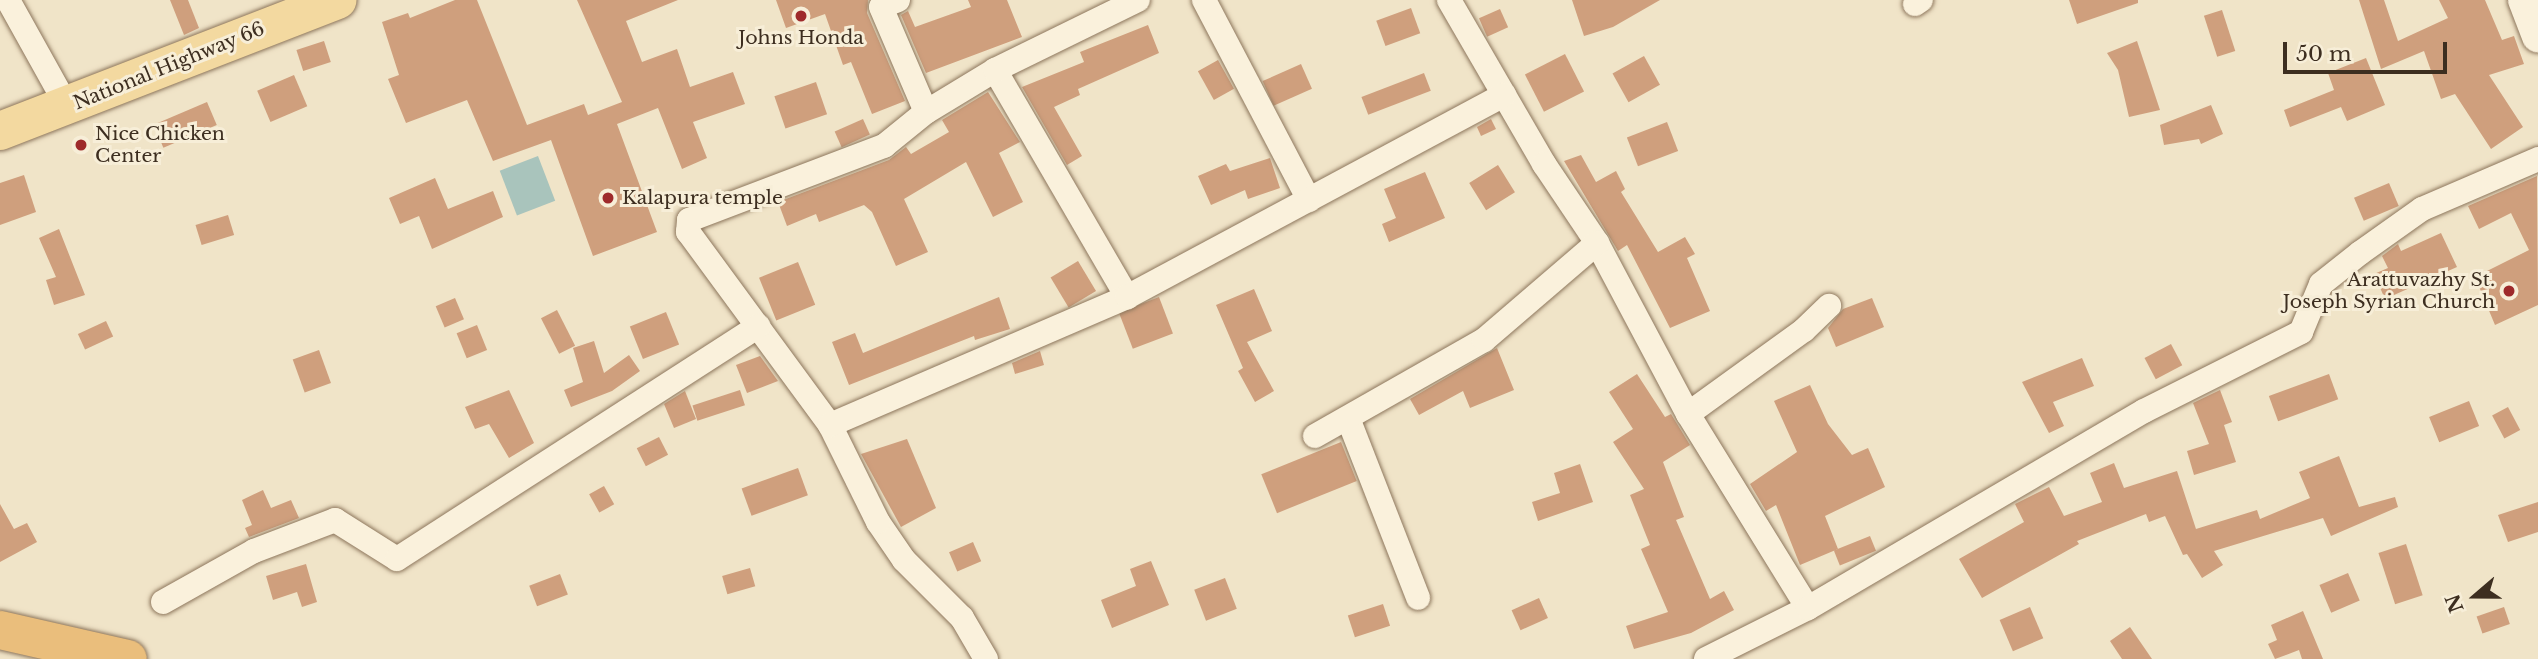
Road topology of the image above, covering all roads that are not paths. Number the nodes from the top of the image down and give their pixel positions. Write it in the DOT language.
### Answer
graph roads {
  1 [pos="8,0"];
  2 [pos="337,0"];
  3 [pos="898,0"];
  4 [pos="1138,0"];
  5 [pos="1204,0"];
  6 [pos="1449,0"];
  7 [pos="2524,0"];
  8 [pos="2538,36"];
  9 [pos="995,70"];
  10 [pos="1504,95"];
  11 [pos="67,106"];
  12 [pos="926,112"];
  13 [pos="0,131"];
  14 [pos="2538,159"];
  15 [pos="1310,200"];
  16 [pos="1597,243"];
  17 [pos="1127,297"];
  18 [pos="1829,306"];
  19 [pos="758,326"];
  20 [pos="1688,414"];
  21 [pos="1348,418"];
  22 [pos="830,425"];
  23 [pos="1315,436"];
  24 [pos="1418,598"];
  25 [pos="163,602"];
  26 [pos="1808,608"];
  27 [pos="0,630"];
  28 [pos="128,659"];
  29 [pos="986,659"];
  30 [pos="1706,659"];
  1 -- 11 [label="street"];
  2 -- 11 [label="main road, National Highway 66"];
  3 -- 12 [label="street"];
  4 -- 9 [label="street"];
  5 -- 15 [label="street"];
  6 -- 10 [label="street"];
  7 -- 8 [label="street"];
  9 -- 12 [label="street"];
  9 -- 17 [label="street"];
  10 -- 15 [label="street"];
  10 -- 16 [label="street"];
  11 -- 13 [label="main road, National Highway 66"];
  12 -- 19 [label="street"];
  14 -- 26 [label="street"];
  15 -- 17 [label="street"];
  16 -- 20 [label="street"];
  16 -- 21 [label="street"];
  17 -- 22 [label="street"];
  18 -- 20 [label="street"];
  19 -- 22 [label="street"];
  19 -- 25 [label="street"];
  20 -- 26 [label="street"];
  21 -- 23 [label="street"];
  21 -- 24 [label="street"];
  22 -- 29 [label="street"];
  26 -- 30 [label="street"];
  27 -- 28 [label="highway"];
}
